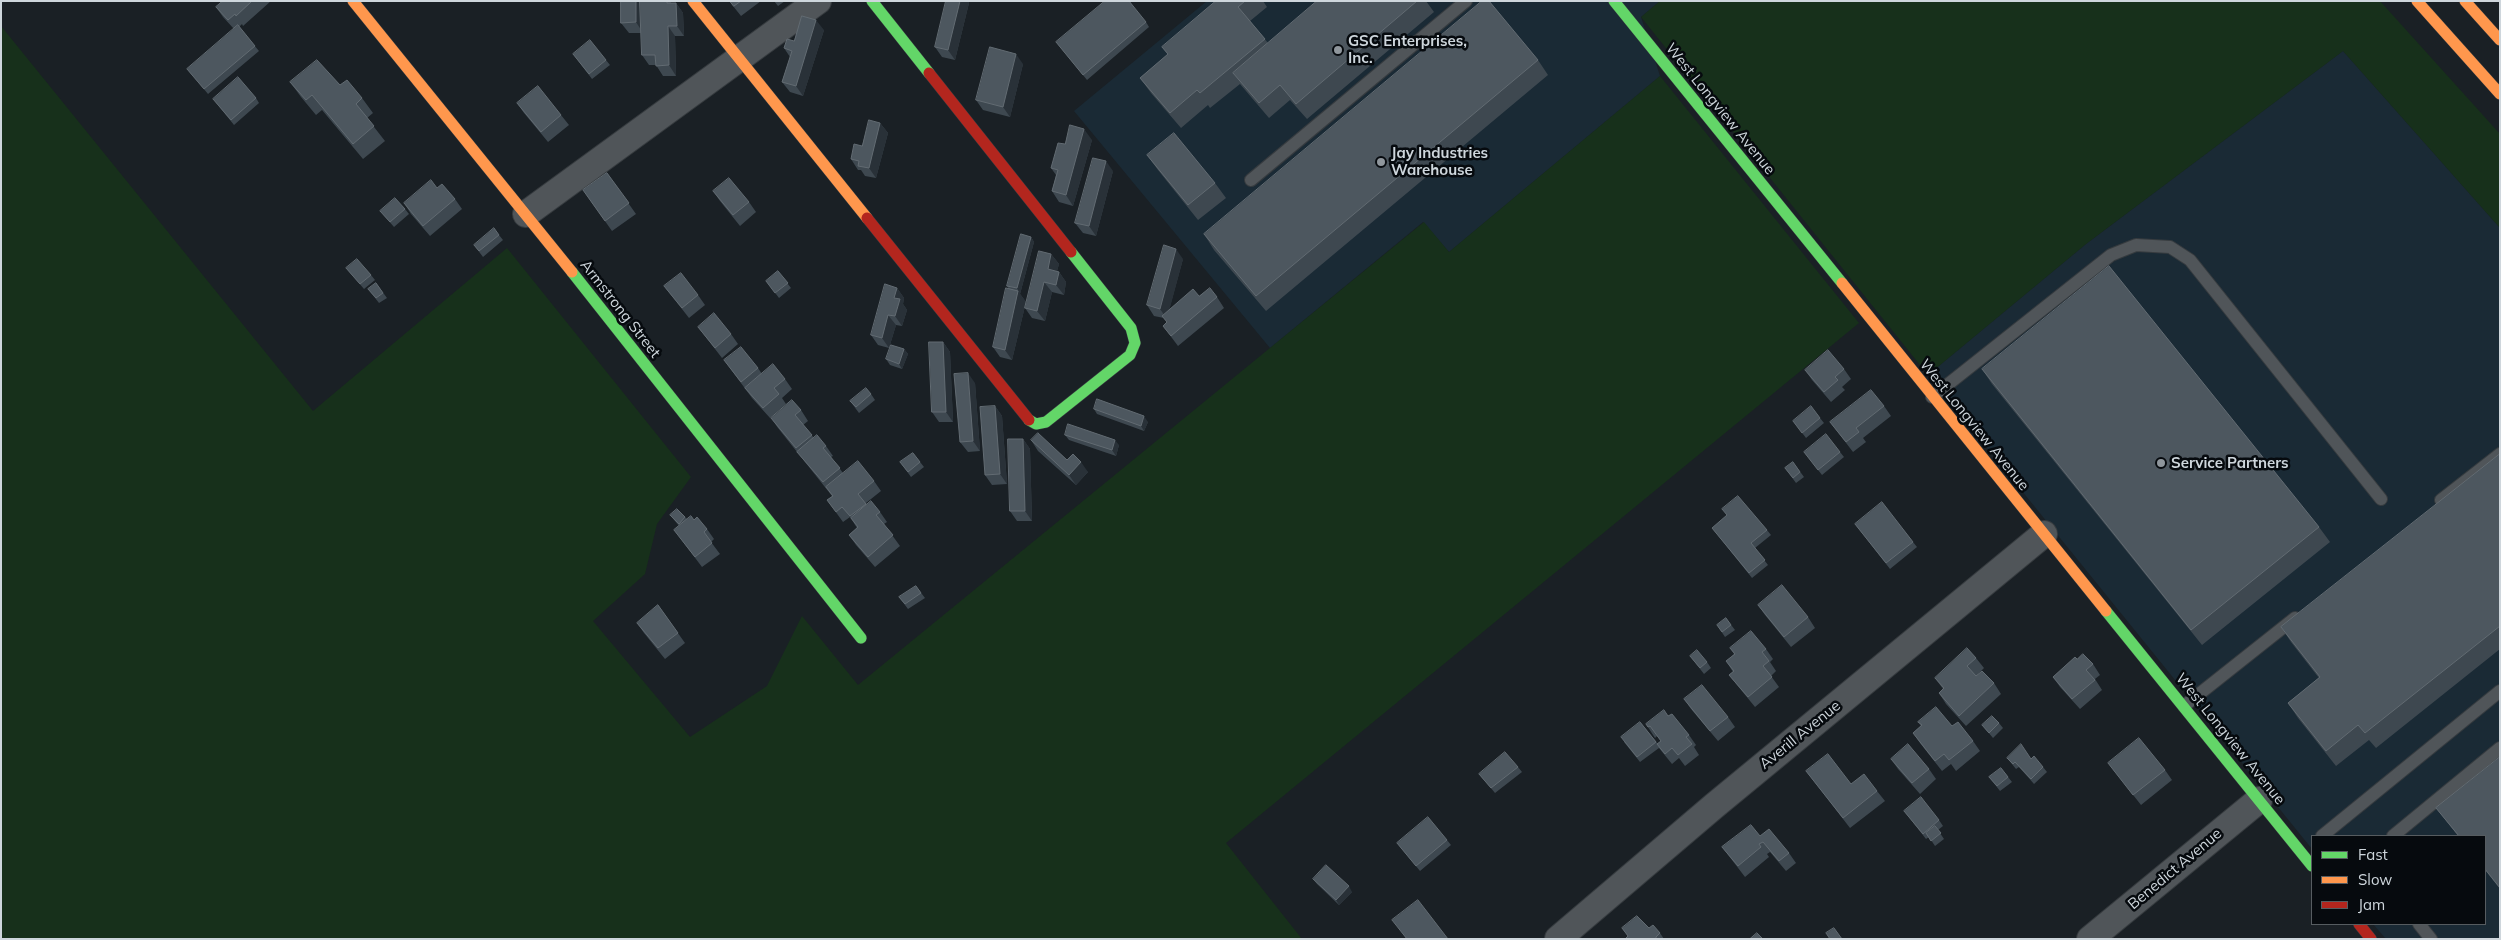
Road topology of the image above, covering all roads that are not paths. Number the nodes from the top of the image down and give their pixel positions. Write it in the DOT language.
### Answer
graph roads {
  1 [pos="353,1"];
  2 [pos="693,1"];
  3 [pos="818,1"];
  4 [pos="872,1"];
  5 [pos="1466,1"];
  6 [pos="1614,1"];
  7 [pos="2417,1"];
  8 [pos="2465,1"];
  9 [pos="2500,40"];
  10 [pos="738,57"];
  11 [pos="2500,94"];
  12 [pos="1251,180"];
  13 [pos="526,214"];
  14 [pos="1932,397"];
  15 [pos="2500,454"];
  16 [pos="2381,499"];
  17 [pos="2430,509"];
  18 [pos="2044,534"];
  19 [pos="2307,608"];
  20 [pos="861,638"];
  21 [pos="2500,691"];
  22 [pos="2184,706"];
  23 [pos="2500,748"];
  24 [pos="2259,800"];
  25 [pos="2323,835"];
  26 [pos="2394,835"];
  27 [pos="2311,845"];
  28 [pos="2302,853"];
  29 [pos="2311,865"];
  30 [pos="2360,925"];
  31 [pos="2420,925"];
  32 [pos="1558,939"];
  33 [pos="2090,939"];
  34 [pos="2371,939"];
  35 [pos="2431,939"];
  1 -- 13 [label="main road, Armstrong Street"];
  2 -- 10 [label="main road"];
  3 -- 10 [label="street"];
  4 -- 10 [label="main road"];
  5 -- 12 [label="lane"];
  6 -- 14 [label="main road, West Longview Avenue"];
  7 -- 11 [label="main road"];
  8 -- 9 [label="main road"];
  10 -- 13 [label="street"];
  13 -- 20 [label="main road, Armstrong Street"];
  14 -- 16 [label="lane"];
  14 -- 18 [label="main road, West Longview Avenue"];
  15 -- 17 [label="lane"];
  18 -- 22 [label="main road, West Longview Avenue"];
  18 -- 32 [label="street, Averill Avenue"];
  19 -- 22 [label="lane"];
  21 -- 25 [label="lane"];
  22 -- 24 [label="main road, West Longview Avenue"];
  23 -- 26 [label="lane"];
  24 -- 28 [label="main road, West Longview Avenue"];
  24 -- 33 [label="street, Benedict Avenue"];
  27 -- 28 [label="lane"];
  28 -- 29 [label="main road, West Longview Avenue"];
  30 -- 34 [label="main road"];
  31 -- 35 [label="lane"];
}
